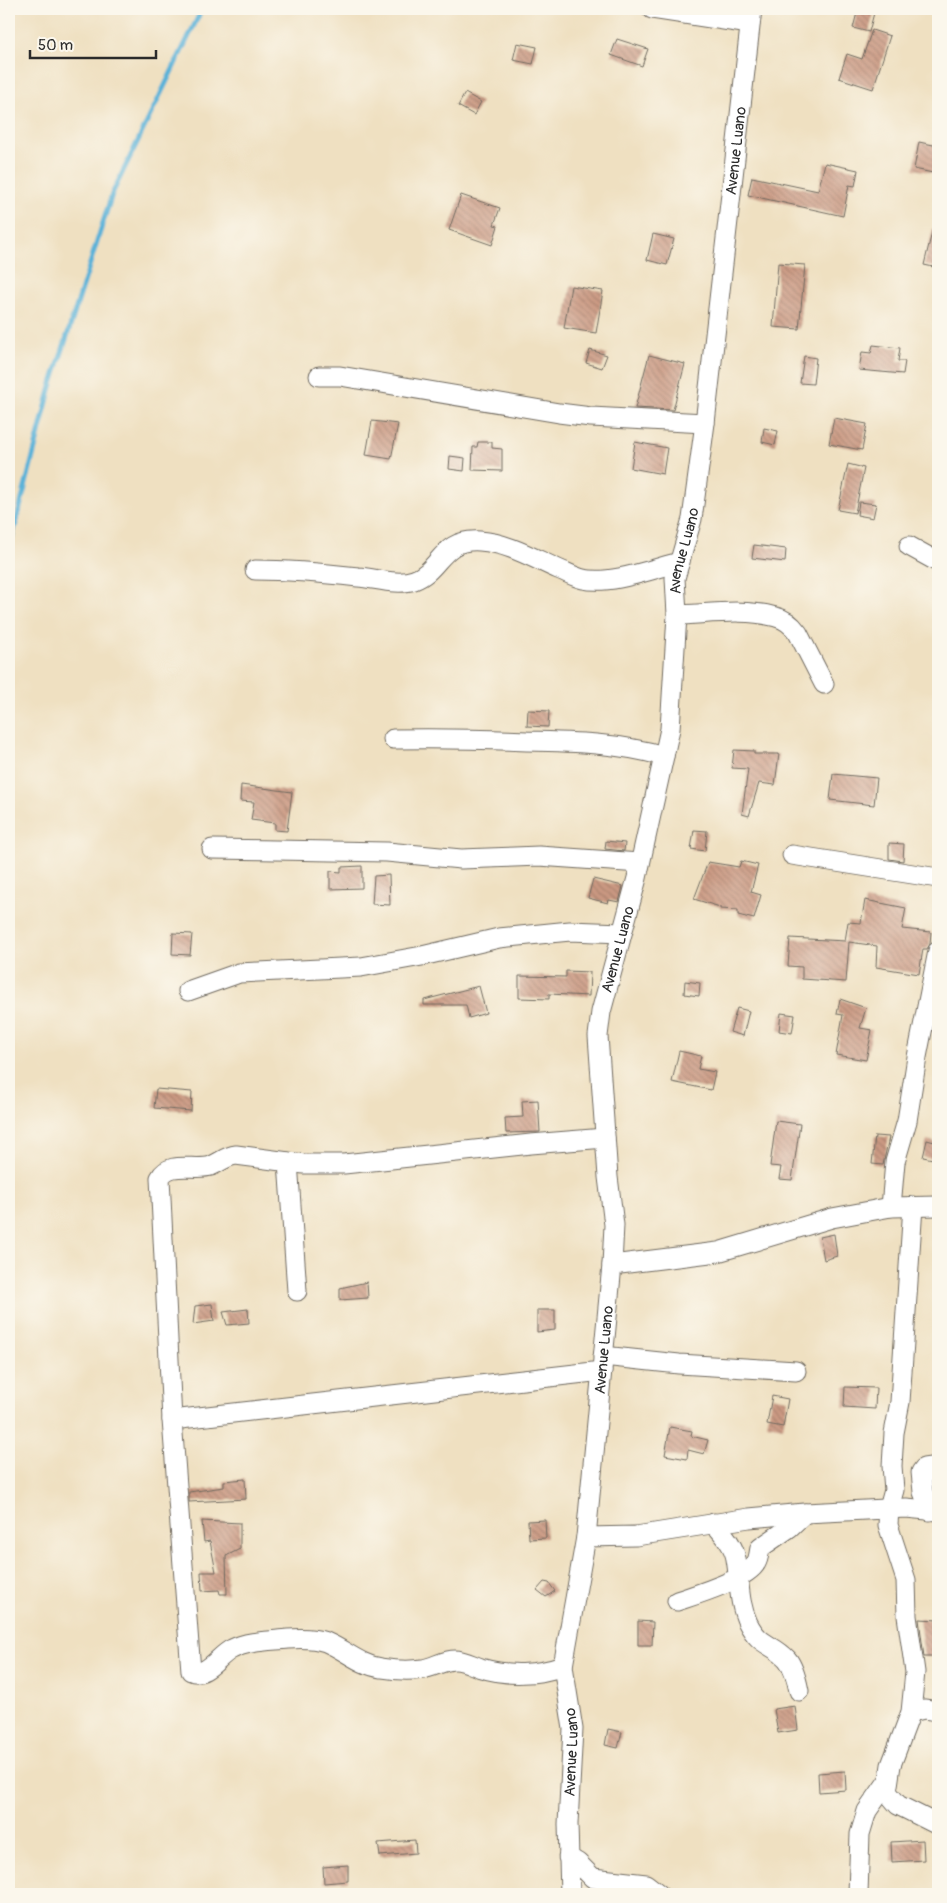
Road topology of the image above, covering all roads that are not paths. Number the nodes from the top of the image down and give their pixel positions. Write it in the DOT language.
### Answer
graph roads {
  1 [pos="652,9"];
  2 [pos="751,16"];
  3 [pos="319,376"];
  4 [pos="705,423"];
  5 [pos="909,546"];
  6 [pos="680,562"];
  7 [pos="938,562"];
  8 [pos="255,570"];
  9 [pos="678,615"];
  10 [pos="824,684"];
  11 [pos="393,739"];
  12 [pos="664,756"];
  13 [pos="212,849"];
  14 [pos="792,855"];
  15 [pos="640,863"];
  16 [pos="938,878"];
  17 [pos="622,933"];
  18 [pos="938,951"];
  19 [pos="188,991"];
  20 [pos="605,1138"];
  21 [pos="288,1162"];
  22 [pos="913,1206"];
  23 [pos="938,1206"];
  24 [pos="891,1207"];
  25 [pos="612,1265"];
  26 [pos="298,1291"];
  27 [pos="602,1363"];
  28 [pos="796,1371"];
  29 [pos="172,1420"];
  30 [pos="938,1466"];
  31 [pos="889,1508"];
  32 [pos="934,1511"];
  33 [pos="805,1513"];
  34 [pos="714,1523"];
  35 [pos="586,1537"];
  36 [pos="737,1577"];
  37 [pos="677,1601"];
  38 [pos="563,1666"];
  39 [pos="800,1691"];
  40 [pos="938,1711"];
  41 [pos="911,1712"];
  42 [pos="888,1781"];
  43 [pos="938,1825"];
  44 [pos="568,1857"];
  45 [pos="570,1894"];
  46 [pos="659,1894"];
  47 [pos="858,1894"];
  1 -- 2 [label="street"];
  2 -- 4 [label="street, Avenue Luano"];
  3 -- 4 [label="street"];
  4 -- 6 [label="street, Avenue Luano"];
  5 -- 7 [label="street"];
  6 -- 8 [label="street"];
  6 -- 9 [label="street, Avenue Luano"];
  9 -- 10 [label="street"];
  9 -- 12 [label="street, Avenue Luano"];
  11 -- 12 [label="street"];
  12 -- 15 [label="street, Avenue Luano"];
  13 -- 15 [label="street"];
  14 -- 16 [label="street"];
  15 -- 17 [label="street, Avenue Luano"];
  17 -- 19 [label="street"];
  17 -- 20 [label="street, Avenue Luano"];
  18 -- 24 [label="street"];
  20 -- 21 [label="street"];
  20 -- 25 [label="street, Avenue Luano"];
  21 -- 26 [label="street"];
  21 -- 29 [label="street"];
  22 -- 23 [label="street"];
  22 -- 24 [label="street"];
  22 -- 31 [label="street"];
  24 -- 25 [label="street"];
  25 -- 27 [label="street, Avenue Luano"];
  27 -- 28 [label="street"];
  27 -- 29 [label="street"];
  27 -- 35 [label="street, Avenue Luano"];
  29 -- 38 [label="street"];
  30 -- 32 [label="street"];
  31 -- 32 [label="street"];
  31 -- 33 [label="street"];
  31 -- 41 [label="street"];
  33 -- 34 [label="street"];
  33 -- 36 [label="street"];
  34 -- 35 [label="street"];
  34 -- 36 [label="street"];
  35 -- 38 [label="street, Avenue Luano"];
  36 -- 37 [label="street"];
  36 -- 39 [label="street"];
  38 -- 44 [label="street, Avenue Luano"];
  40 -- 41 [label="street"];
  41 -- 42 [label="street"];
  42 -- 43 [label="street"];
  42 -- 47 [label="street"];
  44 -- 45 [label="street, Avenue Luano"];
  44 -- 46 [label="street"];
}
